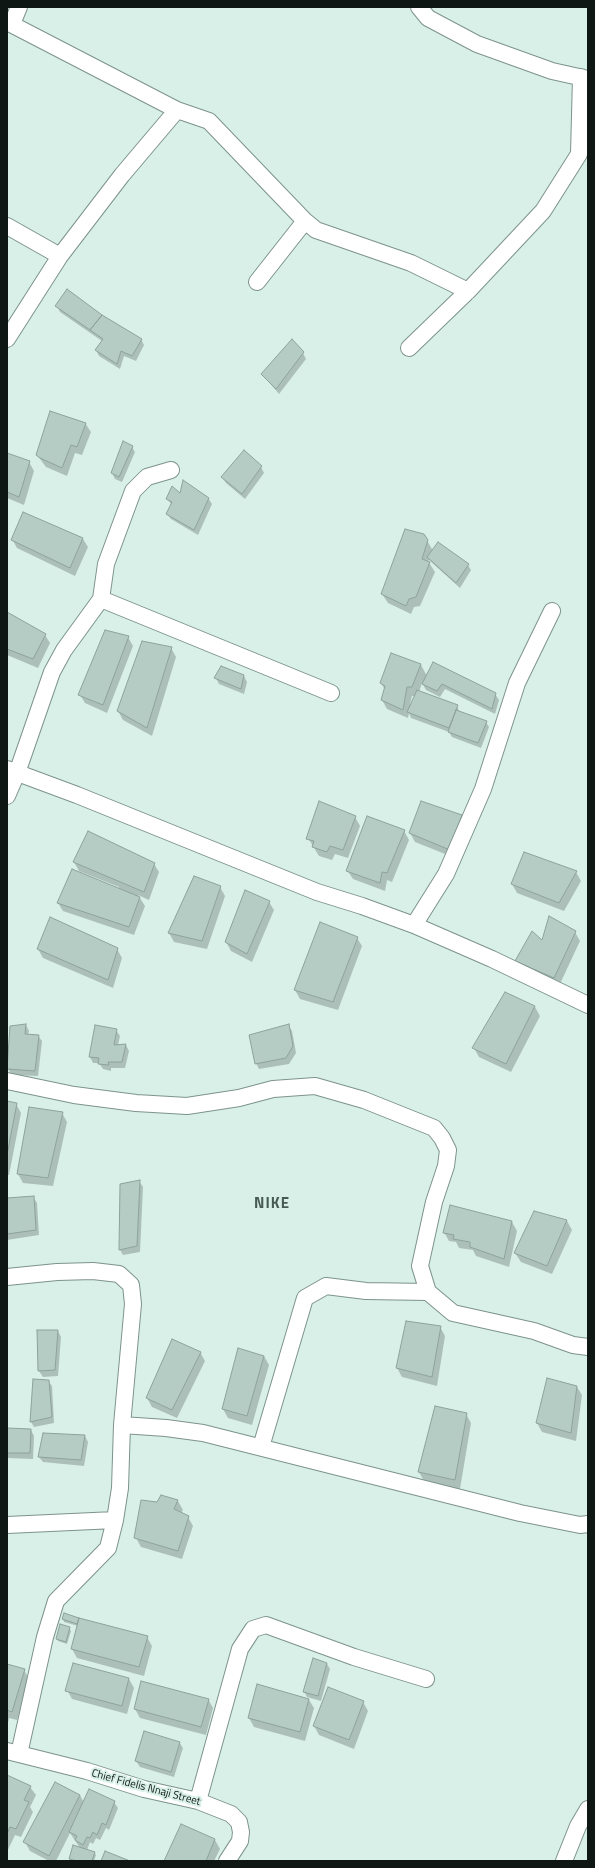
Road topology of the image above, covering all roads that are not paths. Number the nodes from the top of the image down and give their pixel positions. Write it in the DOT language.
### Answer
graph roads {
  1 [pos="19,7"];
  2 [pos="419,7"];
  3 [pos="9,23"];
  4 [pos="584,78"];
  5 [pos="177,110"];
  6 [pos="305,221"];
  7 [pos="7,226"];
  8 [pos="60,256"];
  9 [pos="257,282"];
  10 [pos="468,291"];
  11 [pos="7,339"];
  12 [pos="409,348"];
  13 [pos="171,470"];
  14 [pos="101,599"];
  15 [pos="552,611"];
  16 [pos="331,693"];
  17 [pos="12,771"];
  18 [pos="7,796"];
  19 [pos="414,925"];
  20 [pos="588,1005"];
  21 [pos="7,1081"];
  22 [pos="7,1277"];
  23 [pos="428,1292"];
  24 [pos="588,1347"];
  25 [pos="122,1425"];
  26 [pos="261,1447"];
  27 [pos="115,1520"];
  28 [pos="588,1524"];
  29 [pos="7,1525"];
  30 [pos="426,1679"];
  31 [pos="13,1753"];
  32 [pos="198,1801"];
  33 [pos="588,1809"];
  34 [pos="227,1861"];
  35 [pos="564,1861"];
  1 -- 3 [label="street"];
  2 -- 4 [label="street"];
  3 -- 5 [label="street"];
  4 -- 10 [label="street"];
  5 -- 6 [label="street"];
  5 -- 8 [label="street"];
  6 -- 9 [label="street"];
  6 -- 10 [label="street"];
  7 -- 8 [label="street"];
  8 -- 11 [label="street"];
  10 -- 12 [label="street"];
  13 -- 14 [label="street"];
  14 -- 16 [label="street"];
  14 -- 17 [label="street"];
  15 -- 19 [label="street"];
  17 -- 18 [label="street"];
  17 -- 19 [label="street"];
  19 -- 20 [label="street"];
  21 -- 23 [label="street"];
  22 -- 25 [label="street"];
  23 -- 24 [label="street"];
  23 -- 26 [label="street"];
  25 -- 26 [label="street"];
  25 -- 27 [label="street"];
  26 -- 28 [label="street"];
  27 -- 29 [label="street"];
  27 -- 31 [label="street"];
  30 -- 32 [label="street"];
  31 -- 32 [label="street, Chief Fidelis Nnaji Street"];
  32 -- 34 [label="street, Chief Fidelis Nnaji Street"];
  33 -- 35 [label="street"];
}
